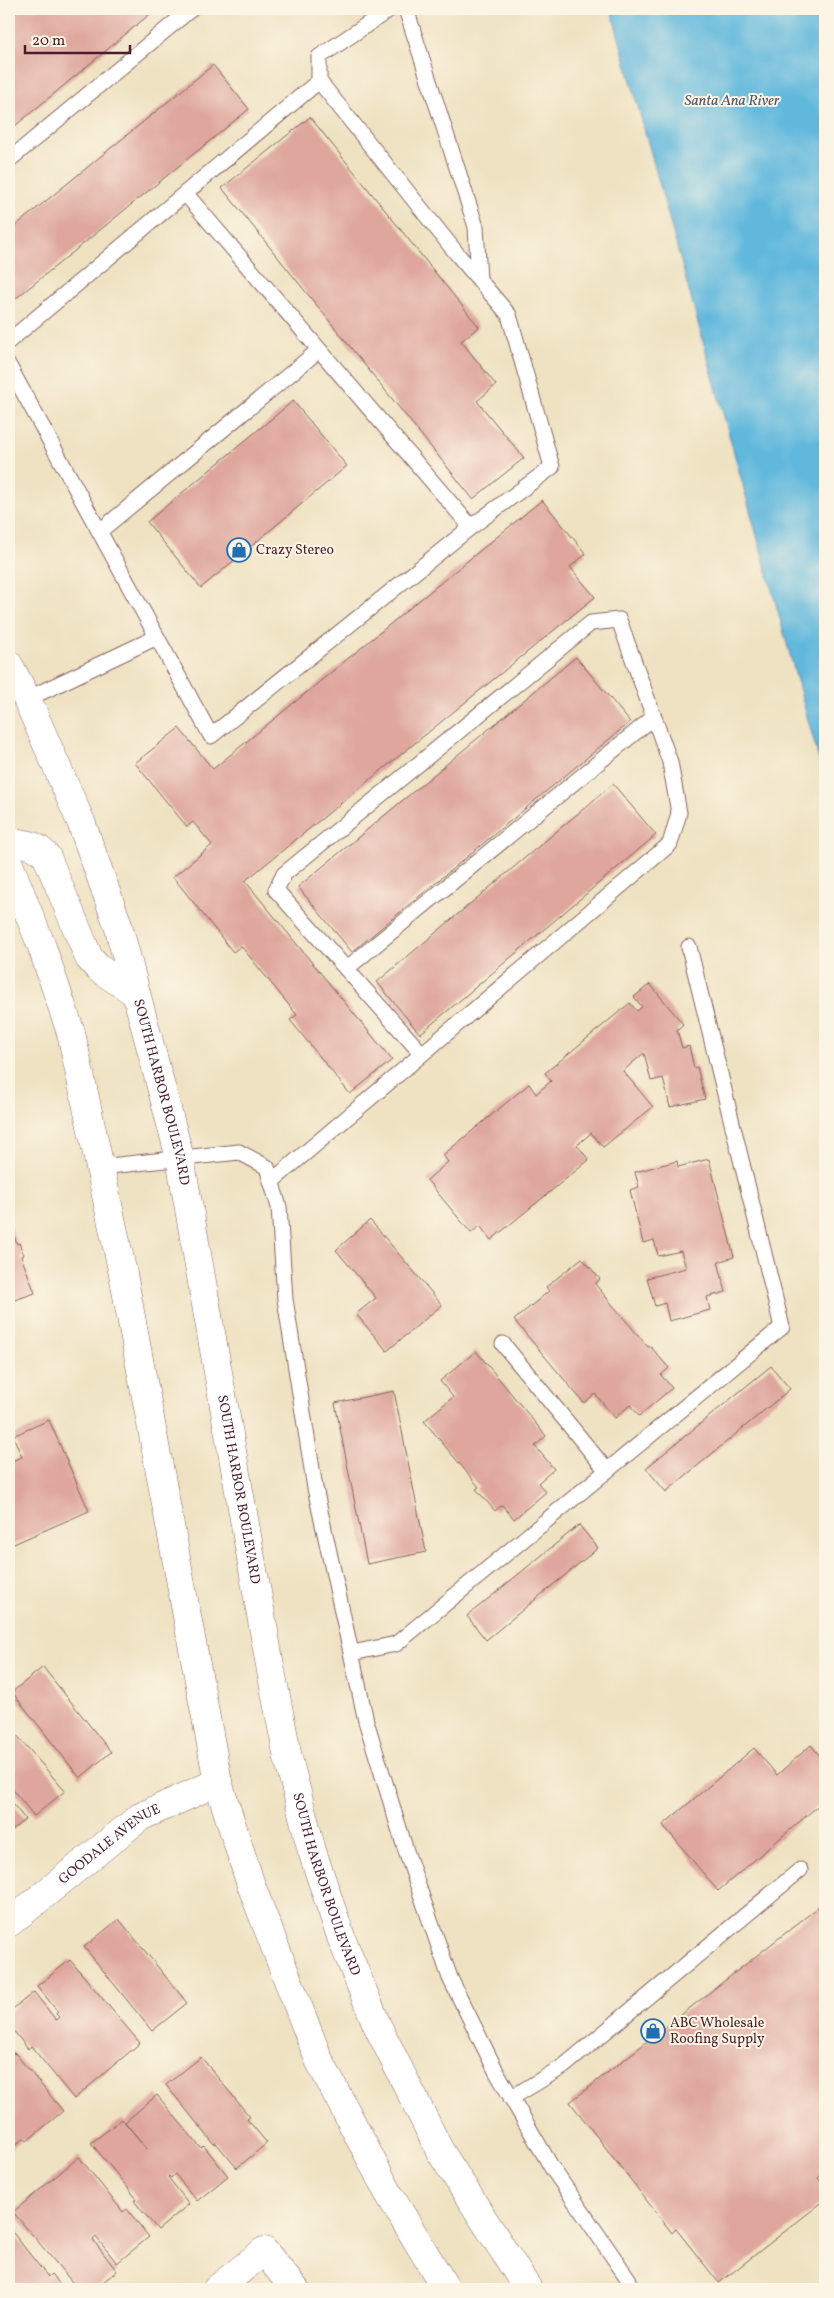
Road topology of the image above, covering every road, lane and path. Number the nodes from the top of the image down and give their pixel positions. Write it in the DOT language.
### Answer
graph roads {
  1 [pos="191,9"];
  2 [pos="390,9"];
  3 [pos="406,9"];
  4 [pos="319,80"];
  5 [pos="9,160"];
  6 [pos="184,193"];
  7 [pos="479,280"];
  8 [pos="9,341"];
  9 [pos="319,350"];
  10 [pos="9,366"];
  11 [pos="471,527"];
  12 [pos="100,531"];
  13 [pos="158,637"];
  14 [pos="9,665"];
  15 [pos="18,704"];
  16 [pos="654,717"];
  17 [pos="9,842"];
  18 [pos="9,864"];
  19 [pos="689,948"];
  20 [pos="346,969"];
  21 [pos="134,992"];
  22 [pos="422,1054"];
  23 [pos="180,1158"];
  24 [pos="100,1167"];
  25 [pos="272,1182"];
  26 [pos="503,1344"];
  27 [pos="607,1471"];
  28 [pos="352,1653"];
  29 [pos="218,1782"];
  30 [pos="800,1870"];
  31 [pos="9,1923"];
  32 [pos="511,2098"];
  33 [pos="629,2280"];
  34 [pos="217,2289"];
  35 [pos="295,2289"];
  36 [pos="446,2289"];
  37 [pos="528,2289"];
  1 -- 5 [label="lane"];
  2 -- 4 [label="lane"];
  3 -- 7 [label="lane"];
  4 -- 6 [label="lane"];
  4 -- 7 [label="lane"];
  6 -- 8 [label="lane"];
  6 -- 9 [label="lane"];
  7 -- 11 [label="lane"];
  9 -- 11 [label="lane"];
  9 -- 12 [label="lane"];
  10 -- 12 [label="lane"];
  11 -- 13 [label="lane"];
  12 -- 13 [label="lane"];
  13 -- 15 [label="lane"];
  14 -- 15 [label="main road, SOUTH HARBOR BOULEVARD"];
  15 -- 21 [label="main road, SOUTH HARBOR BOULEVARD"];
  16 -- 20 [label="lane"];
  16 -- 20 [label="lane"];
  16 -- 22 [label="lane"];
  17 -- 21 [label="main road"];
  18 -- 24 [label="main road"];
  19 -- 27 [label="lane"];
  20 -- 22 [label="lane"];
  21 -- 23 [label="main road, SOUTH HARBOR BOULEVARD"];
  22 -- 25 [label="lane"];
  23 -- 24 [label="lane"];
  23 -- 25 [label="lane"];
  23 -- 37 [label="main road, SOUTH HARBOR BOULEVARD"];
  24 -- 29 [label="main road"];
  25 -- 28 [label="lane"];
  26 -- 27 [label="lane"];
  27 -- 28 [label="lane"];
  28 -- 32 [label="lane"];
  29 -- 31 [label="main road, GOODALE AVENUE"];
  29 -- 36 [label="main road"];
  30 -- 32 [label="lane"];
  32 -- 33 [label="lane"];
  34 -- 35 [label="main road"];
}
